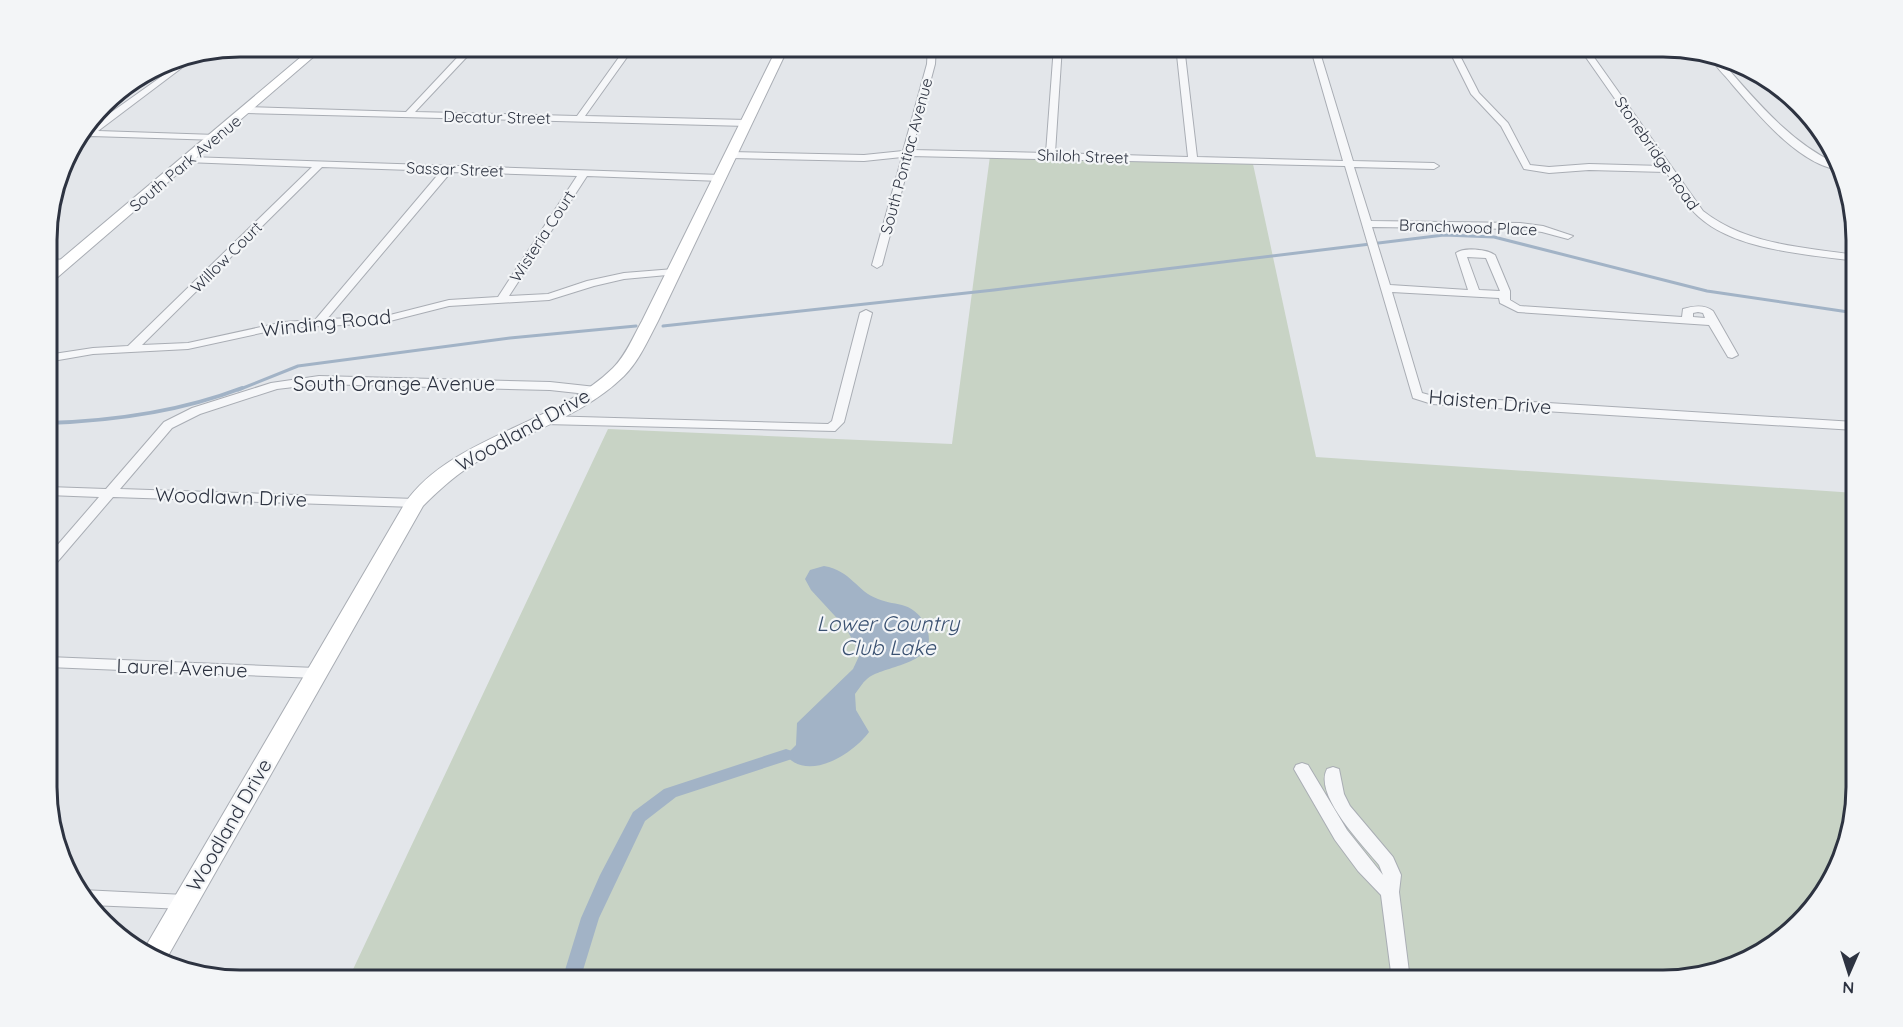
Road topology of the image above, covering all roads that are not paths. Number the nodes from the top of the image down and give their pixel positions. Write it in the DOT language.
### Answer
graph roads {
  1 [pos="308,57"];
  2 [pos="462,57"];
  3 [pos="623,57"];
  4 [pos="779,57"];
  5 [pos="931,57"];
  6 [pos="1057,57"];
  7 [pos="1181,57"];
  8 [pos="1317,57"];
  9 [pos="1456,57"];
  10 [pos="1590,57"];
  11 [pos="1722,67"];
  12 [pos="177,68"];
  13 [pos="247,110"];
  14 [pos="407,115"];
  15 [pos="579,119"];
  16 [pos="747,123"];
  17 [pos="97,125"];
  18 [pos="91,133"];
  19 [pos="216,138"];
  20 [pos="908,153"];
  21 [pos="731,155"];
  22 [pos="1050,155"];
  23 [pos="1193,159"];
  24 [pos="189,160"];
  25 [pos="1829,163"];
  26 [pos="320,164"];
  27 [pos="1349,164"];
  28 [pos="1434,166"];
  29 [pos="448,168"];
  30 [pos="1669,169"];
  31 [pos="584,173"];
  32 [pos="721,178"];
  33 [pos="1366,224"];
  34 [pos="1568,236"];
  35 [pos="1846,256"];
  36 [pos="57,262"];
  37 [pos="67,263"];
  38 [pos="877,265"];
  39 [pos="57,271"];
  40 [pos="674,272"];
  41 [pos="1385,288"];
  42 [pos="1476,292"];
  43 [pos="1504,295"];
  44 [pos="501,300"];
  45 [pos="866,313"];
  46 [pos="318,323"];
  47 [pos="131,349"];
  48 [pos="1732,355"];
  49 [pos="57,357"];
  50 [pos="596,391"];
  51 [pos="544,420"];
  52 [pos="1846,425"];
  53 [pos="57,491"];
  54 [pos="109,493"];
  55 [pos="415,503"];
  56 [pos="57,554"];
  57 [pos="57,662"];
  58 [pos="316,673"];
  59 [pos="1302,769"];
  60 [pos="1334,773"];
  61 [pos="1390,892"];
  62 [pos="94,898"];
  63 [pos="185,902"];
  64 [pos="157,950"];
  65 [pos="1400,970"];
  1 -- 13 [label="main road, South Park Avenue"];
  2 -- 14 [label="street"];
  3 -- 15 [label="street"];
  4 -- 16 [label="main road, Woodland Drive"];
  5 -- 20 [label="street, South Pontiac Avenue"];
  6 -- 22 [label="street"];
  7 -- 23 [label="street"];
  8 -- 27 [label="street, Haisten Drive"];
  9 -- 30 [label="street"];
  10 -- 30 [label="street, Stonebridge Road"];
  11 -- 25 [label="street"];
  12 -- 17 [label="street"];
  13 -- 14 [label="street, Decatur Street"];
  13 -- 19 [label="main road, South Park Avenue"];
  14 -- 15 [label="street, Decatur Street"];
  15 -- 16 [label="street, Decatur Street"];
  16 -- 21 [label="main road, Woodland Drive"];
  18 -- 19 [label="street"];
  19 -- 24 [label="main road, South Park Avenue"];
  20 -- 21 [label="street, Shiloh Street"];
  20 -- 22 [label="street, Shiloh Street"];
  20 -- 38 [label="street, South Pontiac Avenue"];
  21 -- 32 [label="main road, Woodland Drive"];
  22 -- 23 [label="street, Shiloh Street"];
  23 -- 27 [label="street, Shiloh Street"];
  24 -- 26 [label="street, Sassar Street"];
  24 -- 37 [label="main road, South Park Avenue"];
  26 -- 29 [label="street, Sassar Street"];
  26 -- 47 [label="street, Willow Court"];
  27 -- 28 [label="street, Shiloh Street"];
  27 -- 33 [label="street, Haisten Drive"];
  29 -- 31 [label="street, Sassar Street"];
  29 -- 46 [label="street"];
  30 -- 35 [label="street, Stonebridge Road"];
  31 -- 32 [label="street, Sassar Street"];
  31 -- 44 [label="street, Wisteria Court"];
  32 -- 40 [label="main road, Woodland Drive"];
  33 -- 34 [label="street, Branchwood Place"];
  33 -- 41 [label="street, Haisten Drive"];
  36 -- 37 [label="street"];
  37 -- 39 [label="main road, South Park Avenue"];
  40 -- 44 [label="street, Winding Road"];
  40 -- 50 [label="main road, Woodland Drive"];
  41 -- 42 [label="street"];
  41 -- 52 [label="street, Haisten Drive"];
  42 -- 43 [label="street"];
  42 -- 43 [label="street"];
  43 -- 48 [label="street"];
  44 -- 46 [label="street, Winding Road"];
  45 -- 51 [label="street"];
  46 -- 47 [label="street, Winding Road"];
  47 -- 49 [label="street, Winding Road"];
  50 -- 51 [label="main road, Woodland Drive"];
  50 -- 54 [label="street, South Orange Avenue"];
  51 -- 55 [label="main road, Woodland Drive"];
  53 -- 54 [label="street, Woodlawn Drive"];
  54 -- 55 [label="street, Woodlawn Drive"];
  54 -- 56 [label="street, South Orange Avenue"];
  55 -- 58 [label="main road, Woodland Drive"];
  57 -- 58 [label="street, Laurel Avenue"];
  58 -- 63 [label="main road, Woodland Drive"];
  59 -- 61 [label="street"];
  60 -- 61 [label="street"];
  61 -- 65 [label="street"];
  62 -- 63 [label="street"];
  63 -- 64 [label="main road, Woodland Drive"];
}
